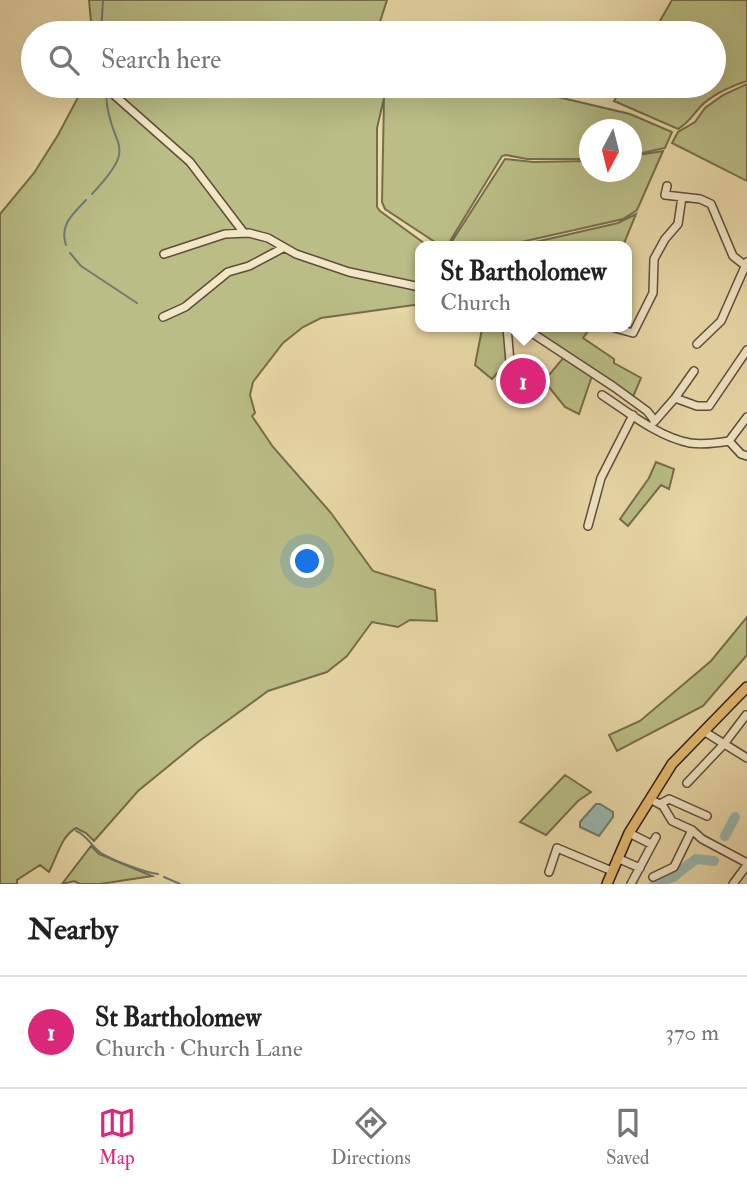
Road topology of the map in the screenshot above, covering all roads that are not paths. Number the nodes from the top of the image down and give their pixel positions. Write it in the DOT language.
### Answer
graph roads {
  1 [pos="118,98"];
  2 [pos="667,186"];
  3 [pos="682,197"];
  4 [pos="244,233"];
  5 [pos="283,248"];
  6 [pos="164,254"];
  7 [pos="747,266"];
  8 [pos="415,286"];
  9 [pos="163,317"];
  10 [pos="507,332"];
  11 [pos="531,332"];
  12 [pos="629,332"];
  13 [pos="697,344"];
  14 [pos="747,350"];
  15 [pos="510,362"];
  16 [pos="694,371"];
  17 [pos="602,395"];
  18 [pos="676,398"];
  19 [pos="633,415"];
  20 [pos="747,417"];
  21 [pos="654,424"];
  22 [pos="729,441"];
  23 [pos="747,456"];
  24 [pos="588,526"];
  25 [pos="747,687"];
  26 [pos="746,715"];
  27 [pos="705,732"];
  28 [pos="724,744"];
  29 [pos="747,758"];
  30 [pos="687,783"];
  31 [pos="650,799"];
  32 [pos="660,804"];
  33 [pos="707,816"];
  34 [pos="692,830"];
  35 [pos="629,833"];
  36 [pos="617,858"];
  37 [pos="747,864"];
  38 [pos="640,868"];
  39 [pos="612,871"];
  40 [pos="549,872"];
  41 [pos="653,877"];
  42 [pos="607,884"];
  43 [pos="631,884"];
  44 [pos="733,884"];
  1 -- 4 [label="street"];
  2 -- 3 [label="street"];
  3 -- 7 [label="street"];
  3 -- 12 [label="street"];
  4 -- 5 [label="street"];
  4 -- 6 [label="street"];
  5 -- 8 [label="street"];
  5 -- 9 [label="street"];
  7 -- 13 [label="street"];
  10 -- 15 [label="street"];
  11 -- 21 [label="street"];
  14 -- 18 [label="street"];
  16 -- 18 [label="street"];
  17 -- 19 [label="street"];
  18 -- 21 [label="street"];
  19 -- 21 [label="street"];
  19 -- 24 [label="street"];
  20 -- 22 [label="street"];
  21 -- 22 [label="street"];
  22 -- 23 [label="street"];
  25 -- 27 [label="main road"];
  26 -- 28 [label="street"];
  27 -- 28 [label="street"];
  27 -- 31 [label="main road"];
  28 -- 29 [label="street"];
  28 -- 30 [label="street"];
  31 -- 32 [label="street"];
  31 -- 35 [label="main road"];
  32 -- 33 [label="street"];
  32 -- 34 [label="street"];
  34 -- 37 [label="street"];
  34 -- 41 [label="street"];
  35 -- 36 [label="main road"];
  35 -- 38 [label="street"];
  36 -- 38 [label="street"];
  36 -- 39 [label="main road"];
  37 -- 44 [label="street"];
  38 -- 43 [label="street"];
  39 -- 40 [label="street"];
  39 -- 42 [label="main road"];
}
